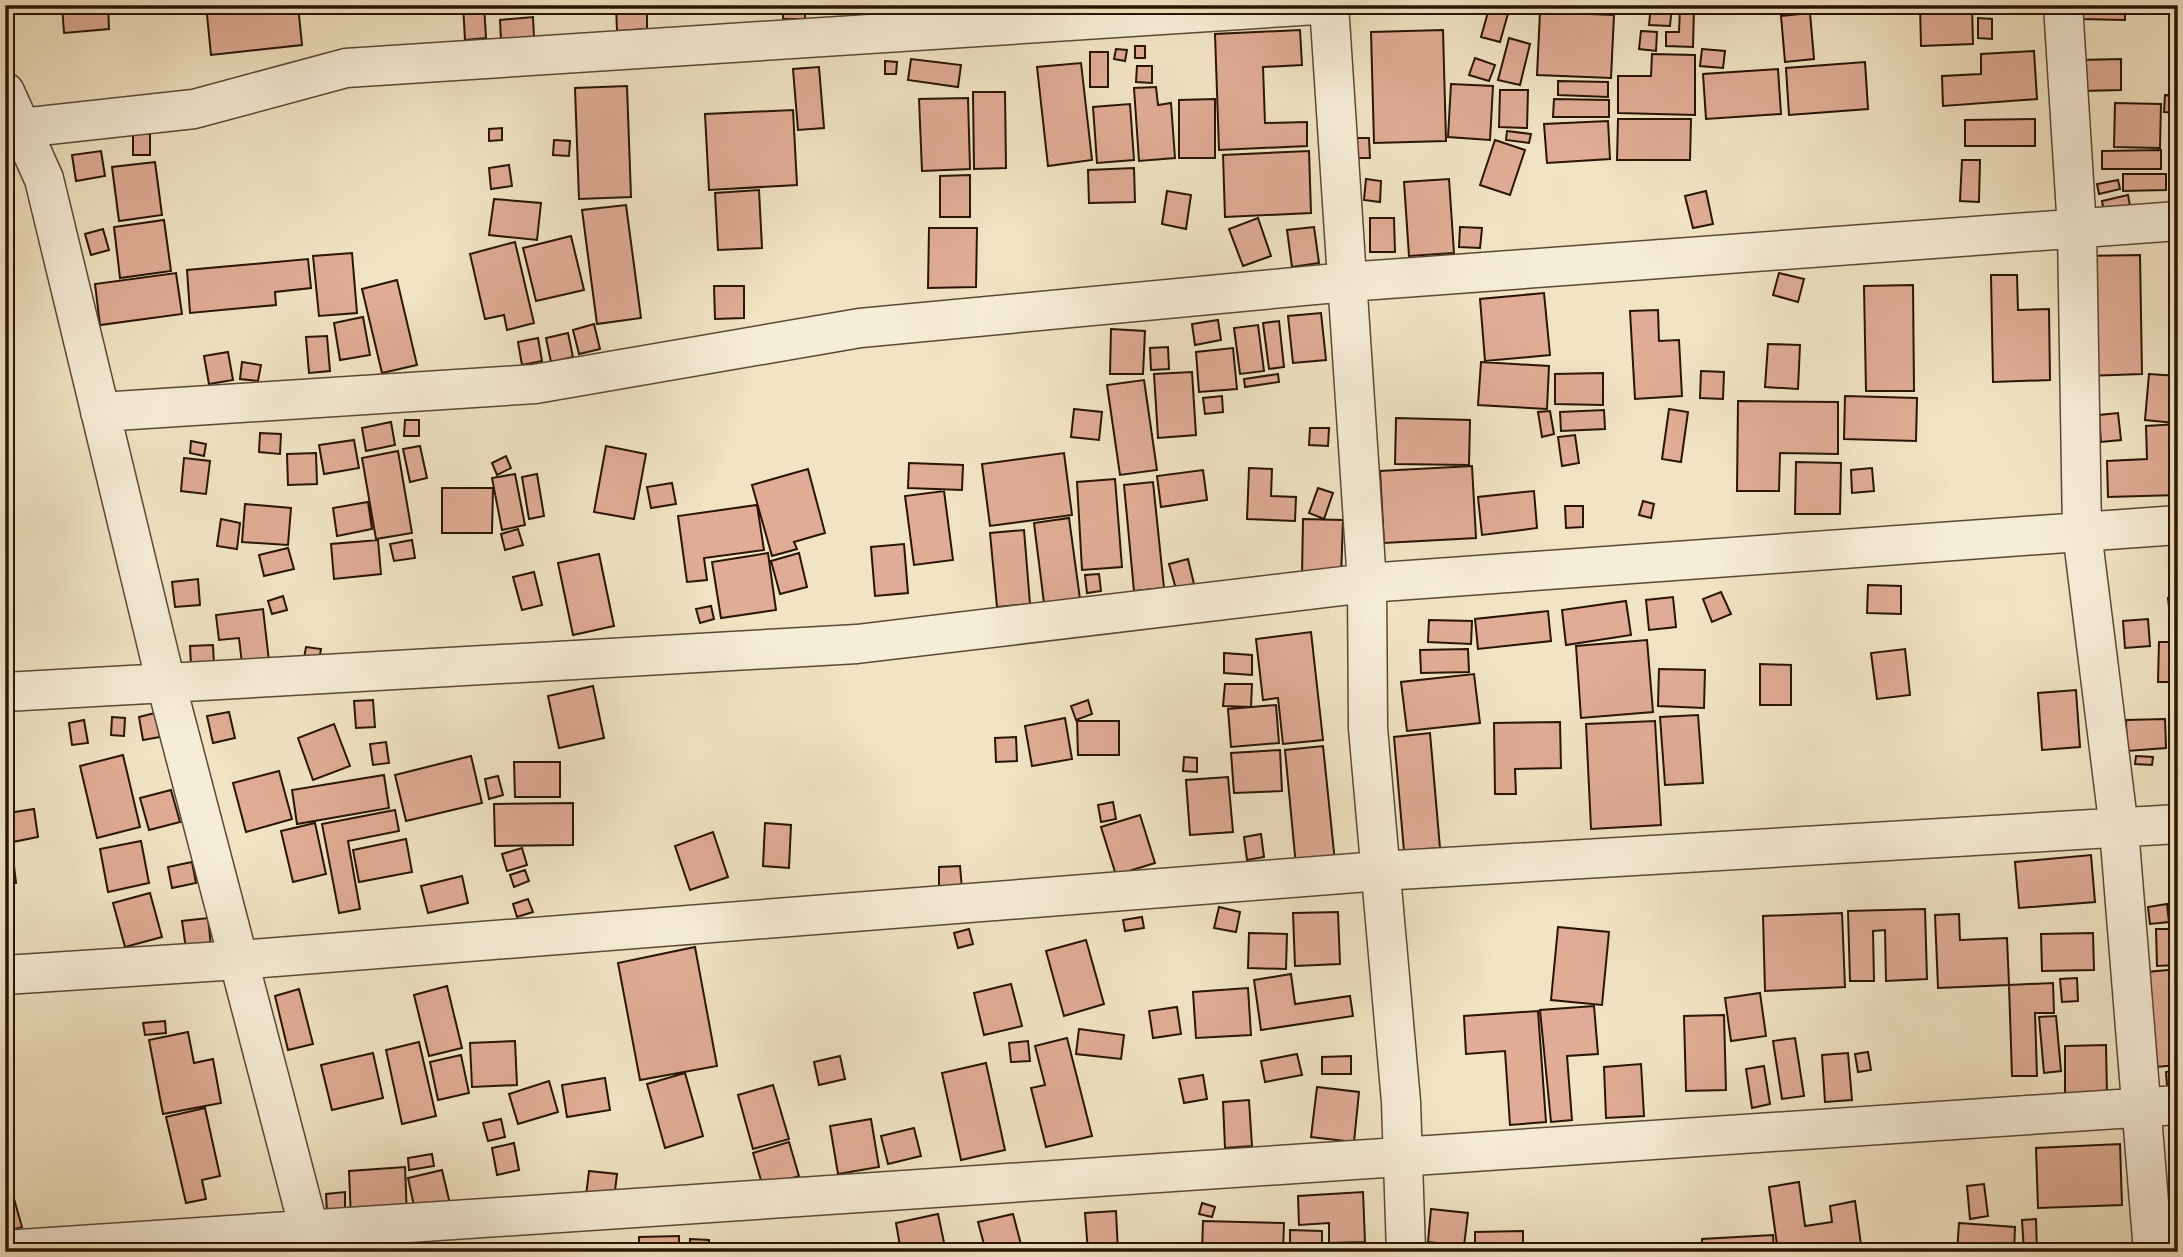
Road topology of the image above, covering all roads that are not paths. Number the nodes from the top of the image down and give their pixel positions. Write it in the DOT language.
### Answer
graph roads {
  1 [pos="1315,5"];
  2 [pos="1329,5"];
  3 [pos="2063,5"];
  4 [pos="5,92"];
  5 [pos="22,128"];
  6 [pos="2178,221"];
  7 [pos="2077,229"];
  8 [pos="1347,282"];
  9 [pos="100,412"];
  10 [pos="2178,525"];
  11 [pos="2082,532"];
  12 [pos="1367,583"];
  13 [pos="166,683"];
  14 [pos="5,692"];
  15 [pos="2178,824"];
  16 [pos="2119,829"];
  17 [pos="1380,871"];
  18 [pos="238,960"];
  19 [pos="5,975"];
  20 [pos="2160,1106"];
  21 [pos="1402,1157"];
  22 [pos="312,1241"];
  23 [pos="5,1250"];
  24 [pos="1406,1252"];
  25 [pos="2153,1252"];
  1 -- 5 [label="street"];
  2 -- 8 [label="street"];
  3 -- 7 [label="street"];
  4 -- 5 [label="street"];
  5 -- 9 [label="street"];
  6 -- 7 [label="street"];
  7 -- 8 [label="street"];
  7 -- 11 [label="street"];
  8 -- 9 [label="street"];
  8 -- 12 [label="street"];
  9 -- 13 [label="street"];
  10 -- 11 [label="street"];
  11 -- 12 [label="street"];
  11 -- 16 [label="street"];
  12 -- 13 [label="street"];
  12 -- 17 [label="street"];
  13 -- 14 [label="street"];
  13 -- 18 [label="street"];
  15 -- 16 [label="street"];
  16 -- 17 [label="street"];
  16 -- 20 [label="street"];
  17 -- 18 [label="street"];
  17 -- 21 [label="street"];
  18 -- 19 [label="street"];
  18 -- 22 [label="street"];
  20 -- 21 [label="street"];
  20 -- 25 [label="street"];
  21 -- 22 [label="street"];
  21 -- 24 [label="street"];
  22 -- 23 [label="street"];
}
